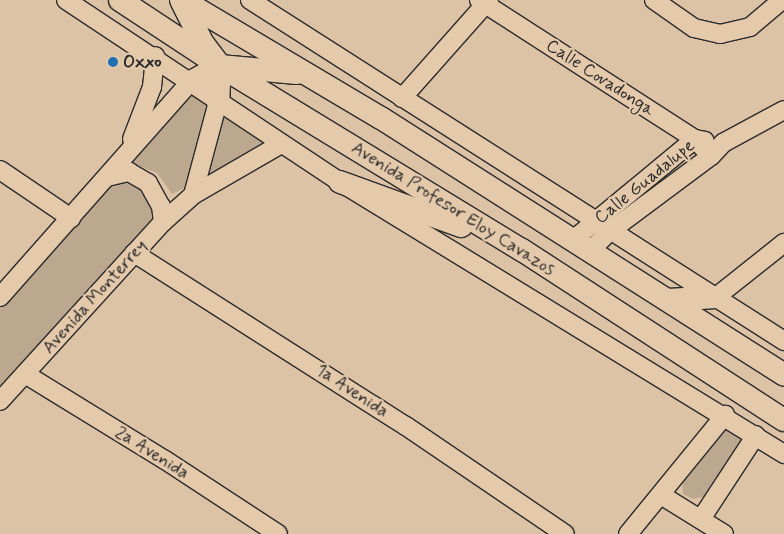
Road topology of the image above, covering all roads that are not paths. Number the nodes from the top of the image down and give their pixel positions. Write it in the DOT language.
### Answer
graph roads {
  1 [pos="66,0"];
  2 [pos="120,0"];
  3 [pos="182,0"];
  4 [pos="250,0"];
  5 [pos="654,0"];
  6 [pos="782,0"];
  7 [pos="484,1"];
  8 [pos="155,56"];
  9 [pos="220,66"];
  10 [pos="314,79"];
  11 [pos="189,83"];
  12 [pos="402,98"];
  13 [pos="218,102"];
  14 [pos="784,110"];
  15 [pos="695,140"];
  16 [pos="281,144"];
  17 [pos="128,149"];
  18 [pos="717,149"];
  19 [pos="0,170"];
  20 [pos="107,177"];
  21 [pos="340,182"];
  22 [pos="193,195"];
  23 [pos="71,218"];
  24 [pos="163,222"];
  25 [pos="602,227"];
  26 [pos="784,243"];
  27 [pos="581,245"];
  28 [pos="522,250"];
  29 [pos="134,253"];
  30 [pos="0,297"];
  31 [pos="716,297"];
  32 [pos="668,300"];
  33 [pos="784,341"];
  34 [pos="25,374"];
  35 [pos="784,375"];
  36 [pos="0,402"];
  37 [pos="724,415"];
  38 [pos="784,420"];
  39 [pos="756,435"];
  40 [pos="784,454"];
  41 [pos="661,495"];
  42 [pos="701,520"];
  43 [pos="278,534"];
  44 [pos="565,534"];
  45 [pos="628,534"];
  46 [pos="724,534"];
  1 -- 8 [label="street"];
  2 -- 9 [label="main road, Avenida Profesor Eloy Cavazos"];
  3 -- 9 [label="main road"];
  3 -- 10 [label="main road"];
  4 -- 12 [label="street"];
  5 -- 6 [label="street"];
  7 -- 12 [label="street"];
  7 -- 15 [label="street, Calle Covadonga"];
  8 -- 11 [label="street"];
  8 -- 17 [label="street"];
  9 -- 10 [label="main road"];
  9 -- 11 [label="main road"];
  9 -- 13 [label="main road"];
  9 -- 28 [label="main road, Avenida Profesor Eloy Cavazos"];
  10 -- 27 [label="main road"];
  11 -- 13 [label="street"];
  11 -- 17 [label="street"];
  12 -- 25 [label="street"];
  13 -- 16 [label="street"];
  13 -- 22 [label="street"];
  14 -- 18 [label="street, Calle Guadalupe"];
  15 -- 18 [label="street, Calle Guadalupe"];
  15 -- 25 [label="street, Calle Guadalupe"];
  16 -- 21 [label="street"];
  16 -- 22 [label="street, Avenida Monterrey"];
  17 -- 20 [label="street"];
  18 -- 25 [label="street, Calle Guadalupe"];
  19 -- 23 [label="street"];
  20 -- 23 [label="street"];
  20 -- 24 [label="street"];
  21 -- 28 [label="main road"];
  21 -- 37 [label="street"];
  22 -- 24 [label="street, Avenida Monterrey"];
  23 -- 30 [label="street"];
  24 -- 29 [label="street, Avenida Monterrey"];
  25 -- 27 [label="street, Calle Guadalupe"];
  25 -- 31 [label="street"];
  26 -- 31 [label="street"];
  27 -- 32 [label="main road"];
  28 -- 38 [label="main road, Avenida Profesor Eloy Cavazos"];
  29 -- 34 [label="street, Avenida Monterrey"];
  29 -- 44 [label="street, 1a Avenida"];
  31 -- 32 [label="main road"];
  31 -- 33 [label="street"];
  32 -- 35 [label="main road"];
  34 -- 36 [label="street, Avenida Monterrey"];
  34 -- 43 [label="street, 2a Avenida"];
  37 -- 39 [label="street"];
  37 -- 41 [label="street"];
  39 -- 40 [label="street"];
  39 -- 42 [label="street"];
  41 -- 42 [label="street"];
  41 -- 45 [label="street"];
  42 -- 46 [label="street"];
}
